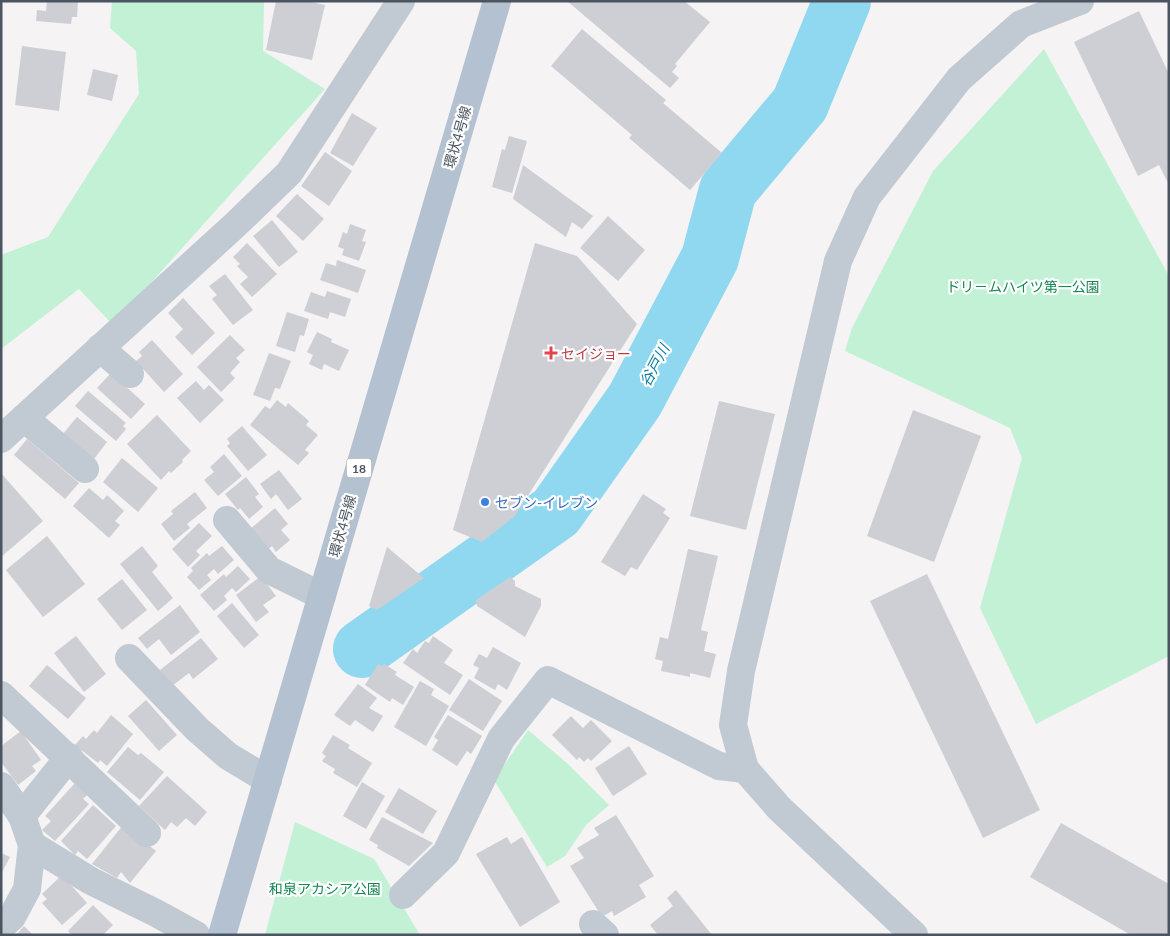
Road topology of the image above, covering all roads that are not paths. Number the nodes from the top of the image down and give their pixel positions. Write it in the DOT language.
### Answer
graph roads {
  1 [pos="401,1"];
  2 [pos="497,1"];
  3 [pos="1080,1"];
  4 [pos="100,348"];
  5 [pos="130,374"];
  6 [pos="24,418"];
  7 [pos="1,439"];
  8 [pos="85,469"];
  9 [pos="227,520"];
  10 [pos="322,596"];
  11 [pos="129,658"];
  12 [pos="1,695"];
  13 [pos="69,757"];
  14 [pos="745,769"];
  15 [pos="268,780"];
  16 [pos="1,786"];
  17 [pos="22,816"];
  18 [pos="147,832"];
  19 [pos="32,845"];
  20 [pos="403,896"];
  21 [pos="1,927"];
  22 [pos="196,935"];
  23 [pos="222,935"];
  24 [pos="914,935"];
  1 -- 4 [label="street"];
  2 -- 10 [label="main road, 環状4号線 / 18"];
  3 -- 14 [label="street"];
  4 -- 5 [label="street"];
  4 -- 6 [label="street"];
  6 -- 7 [label="street"];
  6 -- 8 [label="street"];
  9 -- 10 [label="street"];
  10 -- 15 [label="main road, 環状4号線 / 18"];
  11 -- 15 [label="street"];
  12 -- 13 [label="street"];
  13 -- 17 [label="street"];
  13 -- 18 [label="street"];
  14 -- 20 [label="street"];
  14 -- 24 [label="street"];
  15 -- 23 [label="main road, 環状4号線 / 18"];
  16 -- 17 [label="street"];
  17 -- 19 [label="street"];
  19 -- 21 [label="street"];
  19 -- 22 [label="street"];
}
